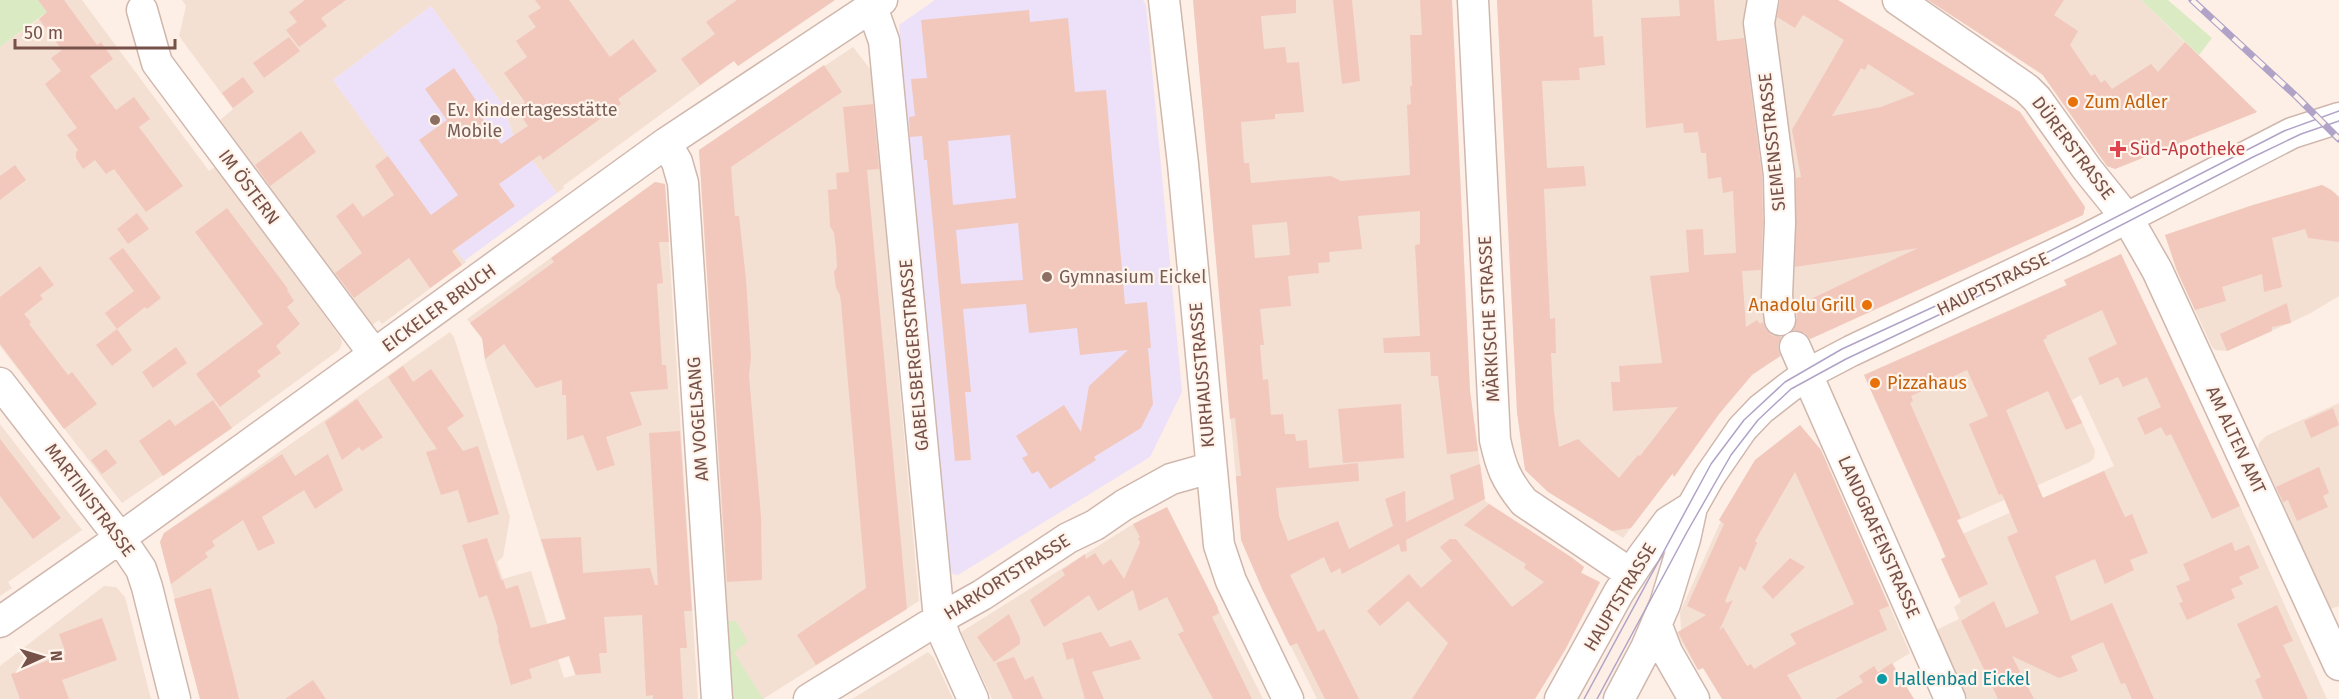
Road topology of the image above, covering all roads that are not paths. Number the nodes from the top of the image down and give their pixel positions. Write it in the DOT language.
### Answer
graph roads {
  1 [pos="1164,0"];
  2 [pos="1473,0"];
  3 [pos="1762,0"];
  4 [pos="1898,0"];
  5 [pos="877,3"];
  6 [pos="142,10"];
  7 [pos="2339,118"];
  8 [pos="666,143"];
  9 [pos="2126,218"];
  10 [pos="1780,320"];
  11 [pos="1795,347"];
  12 [pos="374,354"];
  13 [pos="1807,374"];
  14 [pos="0,383"];
  15 [pos="1210,468"];
  16 [pos="1692,507"];
  17 [pos="120,537"];
  18 [pos="1631,574"];
  19 [pos="939,619"];
  20 [pos="0,622"];
  21 [pos="1657,626"];
  22 [pos="2339,666"];
  23 [pos="1688,688"];
  24 [pos="1624,690"];
  25 [pos="175,699"];
  26 [pos="717,699"];
  27 [pos="809,699"];
  28 [pos="973,699"];
  29 [pos="1288,699"];
  30 [pos="1560,699"];
  31 [pos="1950,699"];
  1 -- 15 [label="street, KURHAUSSTRASSE"];
  2 -- 18 [label="street, MÄRKISCHE STRASSE"];
  3 -- 10 [label="street, SIEMENSSTRASSE"];
  4 -- 9 [label="street, DÜRERSTRASSE"];
  5 -- 8 [label="street, EICKELER BRUCH"];
  5 -- 19 [label="street, GABELSBERGERSTRASSE"];
  6 -- 12 [label="street, IM ÖSTERN"];
  7 -- 9 [label="street, HAUPTSTRASSE"];
  8 -- 12 [label="street, EICKELER BRUCH"];
  8 -- 26 [label="street, AM VOGELSANG"];
  9 -- 13 [label="street, HAUPTSTRASSE"];
  9 -- 22 [label="street, AM ALTEN AMT"];
  11 -- 13 [label="street"];
  12 -- 17 [label="street, EICKELER BRUCH"];
  13 -- 16 [label="street, HAUPTSTRASSE"];
  13 -- 31 [label="street, LANDGRAFENSTRASSE"];
  14 -- 17 [label="street, MARTINISTRASSE"];
  15 -- 19 [label="street, HARKORTSTRASSE"];
  15 -- 29 [label="street, KURHAUSSTRASSE"];
  16 -- 18 [label="street, HAUPTSTRASSE"];
  16 -- 21 [label="street, HAUPTSTRASSE"];
  17 -- 20 [label="street, EICKELER BRUCH"];
  17 -- 25 [label="street, MARTINISTRASSE"];
  18 -- 30 [label="street, HAUPTSTRASSE"];
  19 -- 27 [label="street, HARKORTSTRASSE"];
  19 -- 28 [label="street, GABELSBERGERSTRASSE"];
  21 -- 23 [label="street"];
  21 -- 24 [label="street, HAUPTSTRASSE"];
  23 -- 24 [label="street"];
}
